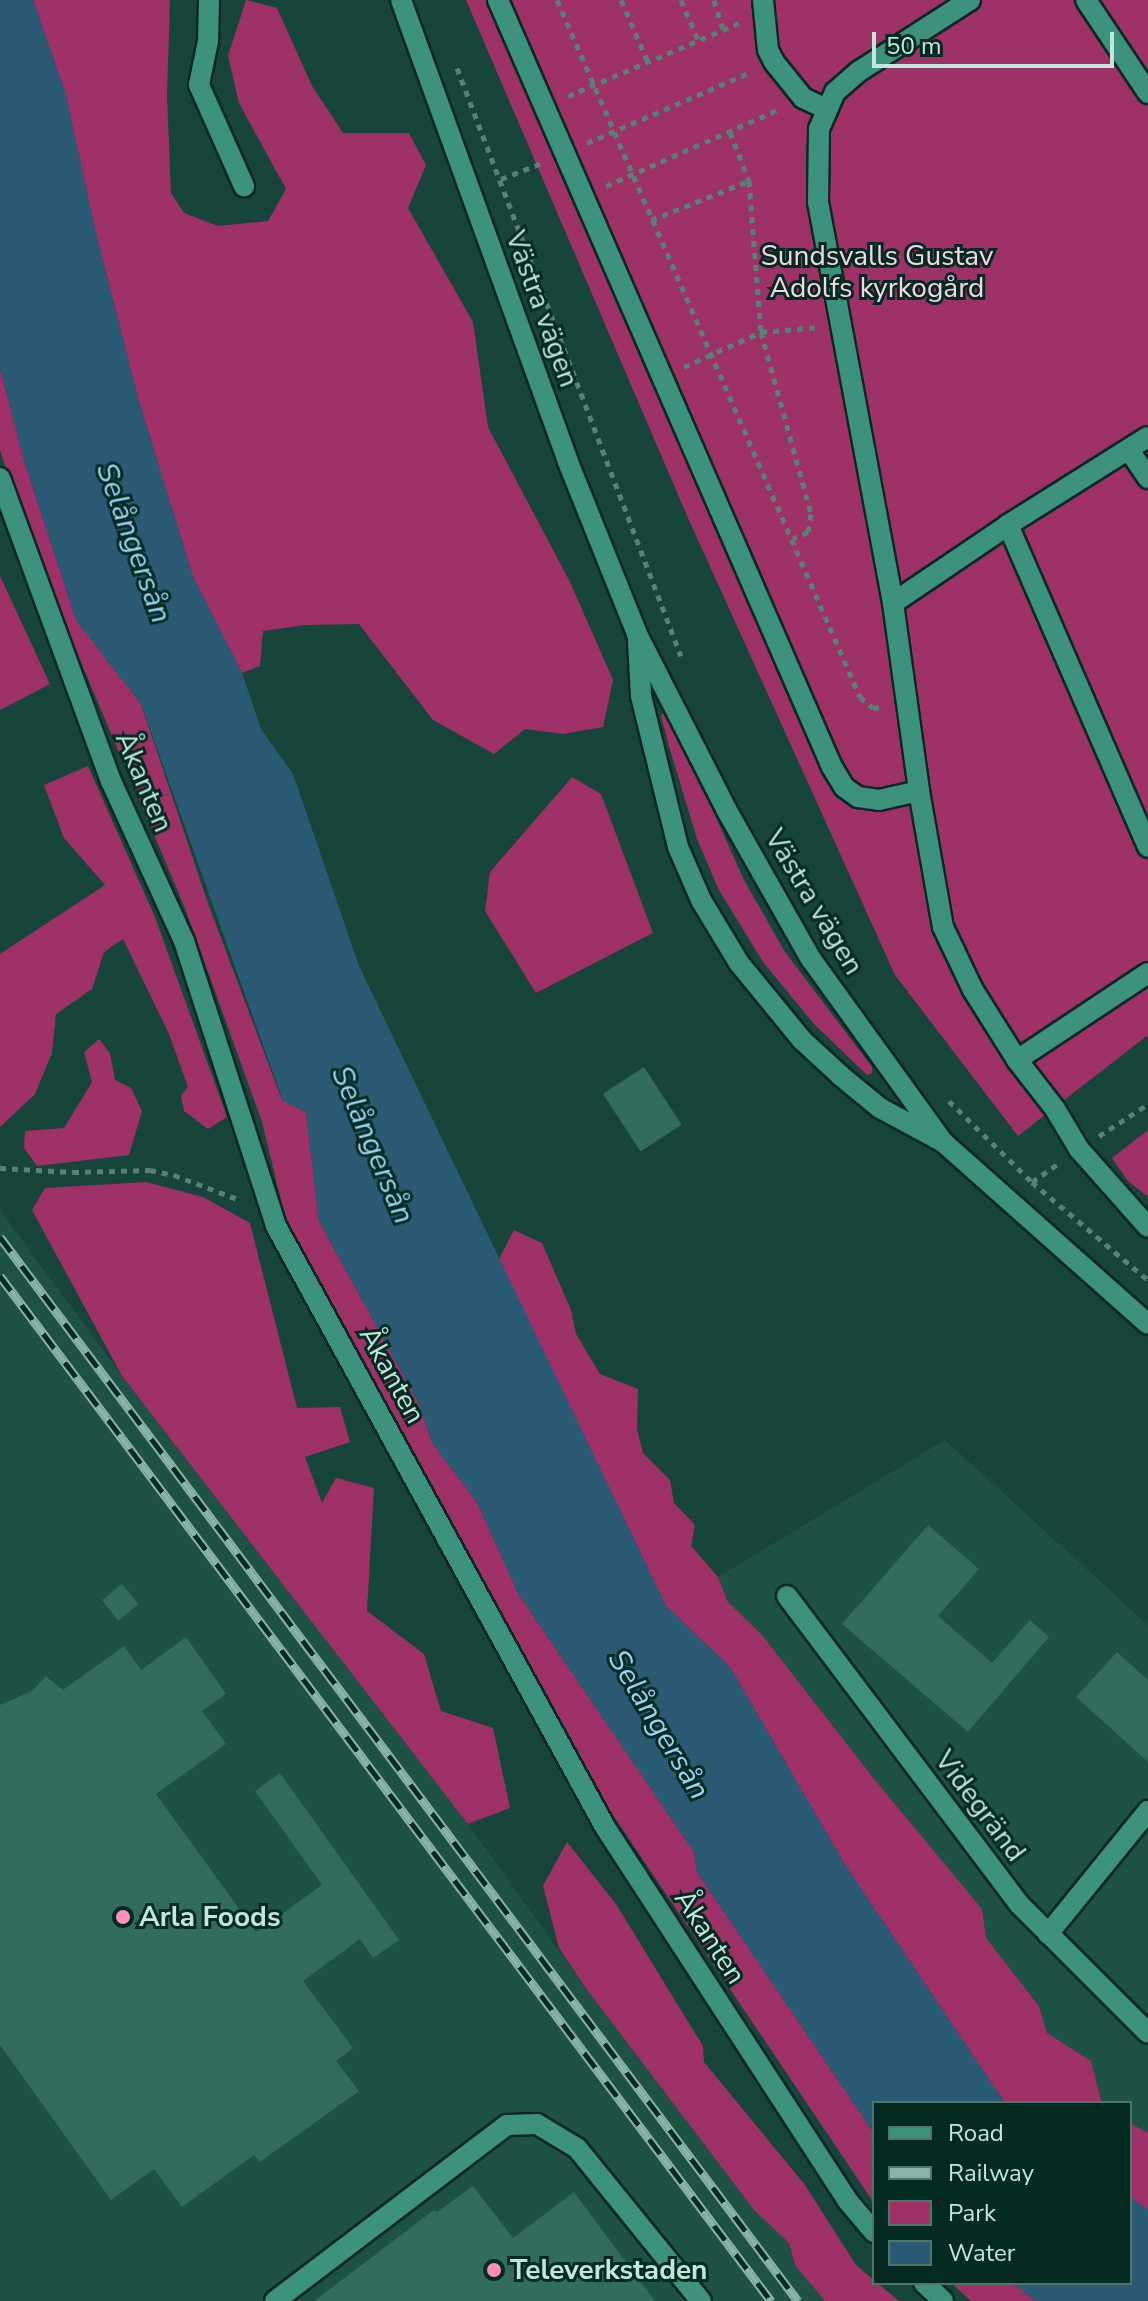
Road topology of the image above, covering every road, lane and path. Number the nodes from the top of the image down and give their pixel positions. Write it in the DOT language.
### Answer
graph roads {
  1 [pos="209,0"];
  2 [pos="401,0"];
  3 [pos="498,0"];
  4 [pos="557,0"];
  5 [pos="621,0"];
  6 [pos="681,0"];
  7 [pos="714,0"];
  8 [pos="782,0"];
  9 [pos="970,0"];
  10 [pos="1086,0"];
  11 [pos="764,14"];
  12 [pos="723,29"];
  13 [pos="698,40"];
  14 [pos="452,55"];
  15 [pos="648,62"];
  16 [pos="774,62"];
  17 [pos="594,86"];
  18 [pos="1148,93"];
  19 [pos="803,98"];
  20 [pos="545,105"];
  21 [pos="827,109"];
  22 [pos="614,131"];
  23 [pos="730,132"];
  24 [pos="565,153"];
  25 [pos="631,175"];
  26 [pos="501,179"];
  27 [pos="749,181"];
  28 [pos="244,186"];
  29 [pos="583,197"];
  30 [pos="651,220"];
  31 [pos="820,327"];
  32 [pos="761,332"];
  33 [pos="709,356"];
  34 [pos="661,377"];
  35 [pos="1148,437"];
  36 [pos="1129,450"];
  37 [pos="0,478"];
  38 [pos="1148,478"];
  39 [pos="1008,525"];
  40 [pos="793,538"];
  41 [pos="893,603"];
  42 [pos="637,634"];
  43 [pos="684,664"];
  44 [pos="906,705"];
  45 [pos="919,791"];
  46 [pos="1148,847"];
  47 [pos="1148,973"];
  48 [pos="1017,1060"];
  49 [pos="944,1096"];
  50 [pos="1148,1104"];
  51 [pos="943,1142"];
  52 [pos="1079,1149"];
  53 [pos="0,1168"];
  54 [pos="276,1226"];
  55 [pos="1148,1227"];
  56 [pos="1148,1280"];
  57 [pos="1148,1324"];
  58 [pos="787,1596"];
  59 [pos="1148,1811"];
  60 [pos="1048,1934"];
  61 [pos="1148,2033"];
  62 [pos="872,2230"];
  63 [pos="926,2285"];
  64 [pos="275,2301"];
  65 [pos="701,2301"];
  66 [pos="943,2301"];
  1 -- 28 [label="street"];
  2 -- 42 [label="street, Västra vägen"];
  3 -- 20 [label="street"];
  4 -- 17 [label="path"];
  5 -- 15 [label="path"];
  6 -- 13 [label="path"];
  7 -- 12 [label="path"];
  8 -- 11 [label="street"];
  9 -- 21 [label="street"];
  10 -- 18 [label="street"];
  11 -- 12 [label="path"];
  11 -- 16 [label="street"];
  12 -- 13 [label="path"];
  13 -- 15 [label="path"];
  14 -- 26 [label="path"];
  15 -- 17 [label="path"];
  16 -- 19 [label="street"];
  16 -- 22 [label="path"];
  17 -- 20 [label="path"];
  17 -- 22 [label="path"];
  19 -- 21 [label="street"];
  19 -- 23 [label="path"];
  20 -- 24 [label="street"];
  21 -- 41 [label="street"];
  22 -- 24 [label="path"];
  22 -- 25 [label="path"];
  23 -- 25 [label="path"];
  23 -- 27 [label="path"];
  24 -- 26 [label="path"];
  24 -- 29 [label="street"];
  25 -- 29 [label="path"];
  25 -- 30 [label="path"];
  26 -- 43 [label="path"];
  27 -- 30 [label="path"];
  27 -- 32 [label="path"];
  29 -- 34 [label="street"];
  30 -- 33 [label="path"];
  31 -- 32 [label="path"];
  32 -- 33 [label="path"];
  32 -- 40 [label="path"];
  33 -- 34 [label="path"];
  33 -- 40 [label="path"];
  34 -- 45 [label="street"];
  35 -- 36 [label="street"];
  36 -- 38 [label="street"];
  36 -- 39 [label="street"];
  37 -- 54 [label="street, Åkanten"];
  39 -- 41 [label="street"];
  39 -- 46 [label="street"];
  40 -- 44 [label="path"];
  41 -- 44 [label="street"];
  42 -- 51 [label="street, Västra vägen"];
  42 -- 51 [label="street, Västra vägen"];
  44 -- 45 [label="street"];
  45 -- 48 [label="street"];
  47 -- 48 [label="street"];
  48 -- 52 [label="street"];
  49 -- 56 [label="path"];
  50 -- 52 [label="path"];
  51 -- 57 [label="street, Västra vägen"];
  52 -- 55 [label="street"];
  53 -- 54 [label="path"];
  54 -- 62 [label="street, Åkanten"];
  58 -- 60 [label="street, Videgränd"];
  59 -- 60 [label="street"];
  60 -- 61 [label="street, Videgränd"];
  63 -- 66 [label="street"];
  64 -- 65 [label="street"];
}
